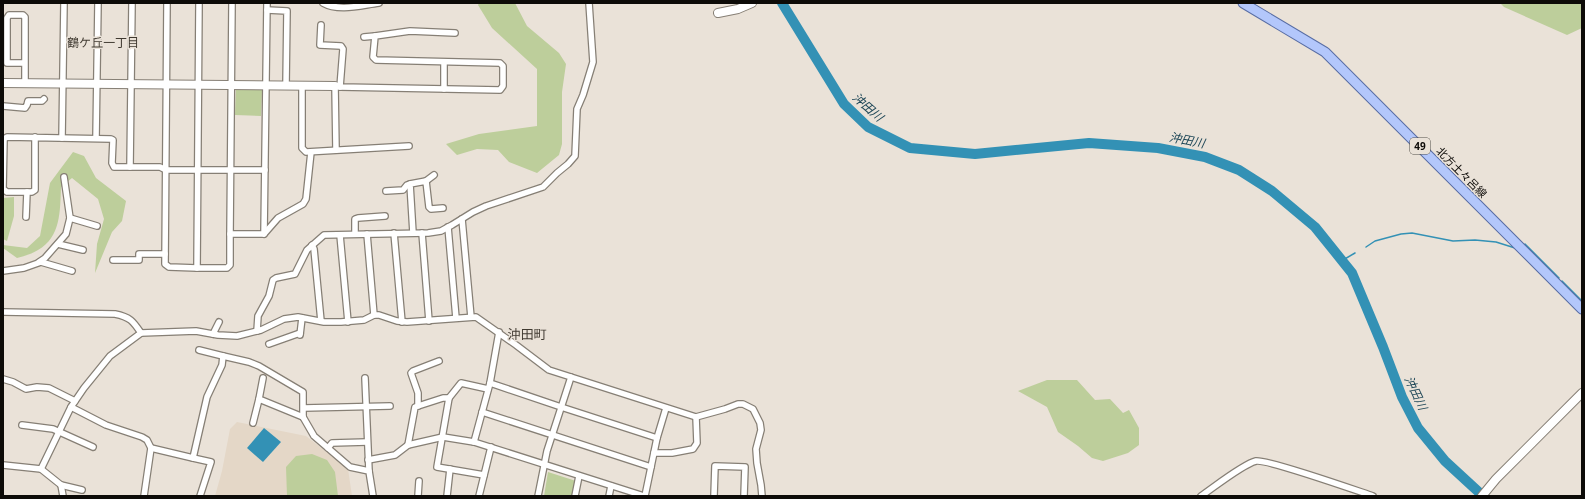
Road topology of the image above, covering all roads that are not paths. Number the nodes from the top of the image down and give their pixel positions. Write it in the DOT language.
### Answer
graph roads {
  1 [pos="64,3"];
  2 [pos="98,3"];
  3 [pos="132,3"];
  4 [pos="167,3"];
  5 [pos="199,3"];
  6 [pos="232,3"];
  7 [pos="267,3"];
  8 [pos="323,3"];
  9 [pos="379,3"];
  10 [pos="589,3"];
  11 [pos="752,3"];
  12 [pos="1247,4"];
  13 [pos="266,10"];
  14 [pos="718,13"];
  15 [pos="321,25"];
  16 [pos="454,33"];
  17 [pos="374,36"];
  18 [pos="364,37"];
  19 [pos="444,62"];
  20 [pos="25,63"];
  21 [pos="3,83"];
  22 [pos="25,83"];
  23 [pos="64,83"];
  24 [pos="96,84"];
  25 [pos="132,84"];
  26 [pos="166,84"];
  27 [pos="199,85"];
  28 [pos="232,85"];
  29 [pos="266,85"];
  30 [pos="286,85"];
  31 [pos="302,86"];
  32 [pos="338,87"];
  33 [pos="444,89"];
  34 [pos="44,99"];
  35 [pos="3,106"];
  36 [pos="35,137"];
  37 [pos="62,138"];
  38 [pos="96,138"];
  39 [pos="409,146"];
  40 [pos="336,150"];
  41 [pos="311,152"];
  42 [pos="130,167"];
  43 [pos="198,169"];
  44 [pos="166,170"];
  45 [pos="231,170"];
  46 [pos="265,170"];
  47 [pos="434,175"];
  48 [pos="64,177"];
  49 [pos="426,180"];
  50 [pos="410,184"];
  51 [pos="386,191"];
  52 [pos="27,192"];
  53 [pos="443,208"];
  54 [pos="385,216"];
  55 [pos="26,217"];
  56 [pos="70,218"];
  57 [pos="462,219"];
  58 [pos="97,226"];
  59 [pos="448,227"];
  60 [pos="394,233"];
  61 [pos="413,233"];
  62 [pos="422,233"];
  63 [pos="230,234"];
  64 [pos="264,234"];
  65 [pos="355,234"];
  66 [pos="367,234"];
  67 [pos="340,235"];
  68 [pos="58,244"];
  69 [pos="312,245"];
  70 [pos="83,250"];
  71 [pos="165,254"];
  72 [pos="113,260"];
  73 [pos="39,262"];
  74 [pos="197,268"];
  75 [pos="3,271"];
  76 [pos="72,271"];
  77 [pos="1582,309"];
  78 [pos="3,312"];
  79 [pos="374,315"];
  80 [pos="471,317"];
  81 [pos="302,318"];
  82 [pos="456,318"];
  83 [pos="321,321"];
  84 [pos="429,321"];
  85 [pos="219,322"];
  86 [pos="348,322"];
  87 [pos="402,322"];
  88 [pos="257,332"];
  89 [pos="499,332"];
  90 [pos="141,333"];
  91 [pos="213,334"];
  92 [pos="269,344"];
  93 [pos="199,350"];
  94 [pos="223,356"];
  95 [pos="439,361"];
  96 [pos="571,377"];
  97 [pos="263,378"];
  98 [pos="365,378"];
  99 [pos="3,379"];
  100 [pos="489,386"];
  101 [pos="1582,393"];
  102 [pos="449,398"];
  103 [pos="259,399"];
  104 [pos="75,401"];
  105 [pos="390,406"];
  106 [pos="418,406"];
  107 [pos="71,407"];
  108 [pos="366,407"];
  109 [pos="304,408"];
  110 [pos="561,408"];
  111 [pos="666,408"];
  112 [pos="482,412"];
  113 [pos="303,417"];
  114 [pos="696,417"];
  115 [pos="253,423"];
  116 [pos="22,425"];
  117 [pos="59,432"];
  118 [pos="552,436"];
  119 [pos="442,437"];
  120 [pos="657,438"];
  121 [pos="367,442"];
  122 [pos="474,442"];
  123 [pos="408,445"];
  124 [pos="93,447"];
  125 [pos="491,447"];
  126 [pos="151,448"];
  127 [pos="328,448"];
  128 [pos="654,453"];
  129 [pos="193,458"];
  130 [pos="368,460"];
  131 [pos="543,464"];
  132 [pos="3,465"];
  133 [pos="651,467"];
  134 [pos="41,469"];
  135 [pos="450,469"];
  136 [pos="369,471"];
  137 [pos="484,475"];
  138 [pos="579,476"];
  139 [pos="419,481"];
  140 [pos="61,485"];
  141 [pos="611,486"];
  142 [pos="82,490"];
  143 [pos="63,496"];
  144 [pos="144,496"];
  145 [pos="200,496"];
  146 [pos="373,496"];
  147 [pos="418,496"];
  148 [pos="447,496"];
  149 [pos="479,496"];
  150 [pos="538,496"];
  151 [pos="575,496"];
  152 [pos="609,496"];
  153 [pos="644,496"];
  154 [pos="714,496"];
  155 [pos="744,496"];
  156 [pos="762,496"];
  157 [pos="1201,496"];
  158 [pos="1373,496"];
  159 [pos="1482,496"];
  1 -- 23 [label="street"];
  2 -- 24 [label="street"];
  3 -- 25 [label="street"];
  4 -- 26 [label="street"];
  5 -- 27 [label="street"];
  6 -- 28 [label="street"];
  7 -- 13 [label="street"];
  8 -- 9 [label="street"];
  10 -- 57 [label="street"];
  11 -- 14 [label="street"];
  12 -- 77 [label="main road, 北方土々呂線 / 49"];
  13 -- 29 [label="street"];
  13 -- 30 [label="street"];
  15 -- 32 [label="street"];
  16 -- 17 [label="street"];
  17 -- 18 [label="street"];
  17 -- 19 [label="street"];
  19 -- 33 [label="street"];
  19 -- 33 [label="street"];
  20 -- 20 [label="street"];
  20 -- 22 [label="street"];
  21 -- 22 [label="street"];
  22 -- 23 [label="street"];
  23 -- 24 [label="street"];
  23 -- 37 [label="street"];
  24 -- 25 [label="street"];
  24 -- 38 [label="street"];
  25 -- 26 [label="street"];
  25 -- 42 [label="street"];
  26 -- 27 [label="street"];
  26 -- 44 [label="street"];
  27 -- 28 [label="street"];
  27 -- 43 [label="street"];
  28 -- 29 [label="street"];
  28 -- 45 [label="street"];
  29 -- 30 [label="street"];
  29 -- 46 [label="street"];
  30 -- 31 [label="street"];
  31 -- 32 [label="street"];
  31 -- 41 [label="street"];
  32 -- 33 [label="street"];
  32 -- 40 [label="street"];
  34 -- 35 [label="street"];
  36 -- 37 [label="street"];
  36 -- 52 [label="street"];
  36 -- 52 [label="street"];
  37 -- 38 [label="street"];
  38 -- 42 [label="street"];
  39 -- 40 [label="street"];
  40 -- 41 [label="street"];
  41 -- 64 [label="street"];
  42 -- 44 [label="street"];
  43 -- 44 [label="street"];
  43 -- 45 [label="street"];
  43 -- 74 [label="street"];
  44 -- 71 [label="street"];
  45 -- 46 [label="street"];
  45 -- 63 [label="street"];
  46 -- 64 [label="street"];
  47 -- 49 [label="street"];
  48 -- 56 [label="street"];
  49 -- 50 [label="street"];
  49 -- 53 [label="street"];
  50 -- 51 [label="street"];
  50 -- 61 [label="street"];
  52 -- 55 [label="street"];
  54 -- 65 [label="street"];
  56 -- 58 [label="street"];
  56 -- 68 [label="street"];
  57 -- 59 [label="street"];
  57 -- 80 [label="street"];
  59 -- 62 [label="street"];
  59 -- 82 [label="street"];
  60 -- 61 [label="street"];
  60 -- 66 [label="street"];
  60 -- 87 [label="street"];
  61 -- 62 [label="street"];
  62 -- 84 [label="street"];
  63 -- 64 [label="street"];
  63 -- 74 [label="street"];
  65 -- 66 [label="street"];
  65 -- 67 [label="street"];
  66 -- 79 [label="street"];
  67 -- 69 [label="street"];
  67 -- 86 [label="street"];
  68 -- 70 [label="street"];
  68 -- 73 [label="street"];
  69 -- 83 [label="street"];
  69 -- 88 [label="street"];
  71 -- 72 [label="street"];
  71 -- 74 [label="street"];
  73 -- 75 [label="street"];
  73 -- 76 [label="street"];
  78 -- 90 [label="street"];
  79 -- 86 [label="street"];
  79 -- 87 [label="street"];
  80 -- 82 [label="street"];
  80 -- 89 [label="street"];
  81 -- 83 [label="street"];
  81 -- 88 [label="street"];
  81 -- 92 [label="street"];
  82 -- 84 [label="street"];
  83 -- 86 [label="street"];
  84 -- 87 [label="street"];
  85 -- 91 [label="street"];
  88 -- 91 [label="street"];
  89 -- 96 [label="street"];
  89 -- 100 [label="street"];
  90 -- 91 [label="street"];
  90 -- 104 [label="street"];
  93 -- 94 [label="street"];
  94 -- 109 [label="street"];
  94 -- 129 [label="street"];
  95 -- 106 [label="street"];
  96 -- 110 [label="street"];
  96 -- 111 [label="street"];
  97 -- 103 [label="street"];
  98 -- 108 [label="street"];
  99 -- 104 [label="street"];
  100 -- 102 [label="street"];
  100 -- 110 [label="street"];
  100 -- 112 [label="street"];
  101 -- 159 [label="street"];
  102 -- 106 [label="street"];
  102 -- 119 [label="street"];
  103 -- 113 [label="street"];
  103 -- 115 [label="street"];
  104 -- 107 [label="street"];
  105 -- 108 [label="street"];
  106 -- 123 [label="street"];
  107 -- 117 [label="street"];
  107 -- 126 [label="street"];
  108 -- 109 [label="street"];
  108 -- 121 [label="street"];
  109 -- 113 [label="street"];
  110 -- 118 [label="street"];
  110 -- 120 [label="street"];
  111 -- 114 [label="street"];
  111 -- 120 [label="street"];
  112 -- 118 [label="street"];
  112 -- 122 [label="street"];
  113 -- 127 [label="street"];
  114 -- 128 [label="street"];
  114 -- 156 [label="street"];
  116 -- 117 [label="street"];
  117 -- 124 [label="street"];
  117 -- 134 [label="street"];
  118 -- 131 [label="street"];
  118 -- 133 [label="street"];
  119 -- 122 [label="street"];
  119 -- 123 [label="street"];
  119 -- 135 [label="street"];
  120 -- 128 [label="street"];
  121 -- 127 [label="street"];
  121 -- 130 [label="street"];
  122 -- 125 [label="street"];
  123 -- 130 [label="street"];
  125 -- 131 [label="street"];
  125 -- 137 [label="street"];
  126 -- 129 [label="street"];
  126 -- 144 [label="street"];
  127 -- 136 [label="street"];
  128 -- 133 [label="street"];
  129 -- 145 [label="street"];
  130 -- 136 [label="street"];
  131 -- 138 [label="street"];
  131 -- 150 [label="street"];
  132 -- 134 [label="street"];
  133 -- 153 [label="street"];
  134 -- 140 [label="street"];
  135 -- 137 [label="street"];
  135 -- 148 [label="street"];
  136 -- 146 [label="street"];
  137 -- 149 [label="street"];
  138 -- 141 [label="street"];
  138 -- 151 [label="street"];
  139 -- 147 [label="street"];
  140 -- 142 [label="street"];
  140 -- 143 [label="street"];
  141 -- 152 [label="street"];
  141 -- 153 [label="street"];
  154 -- 155 [label="street"];
  157 -- 158 [label="street"];
}
